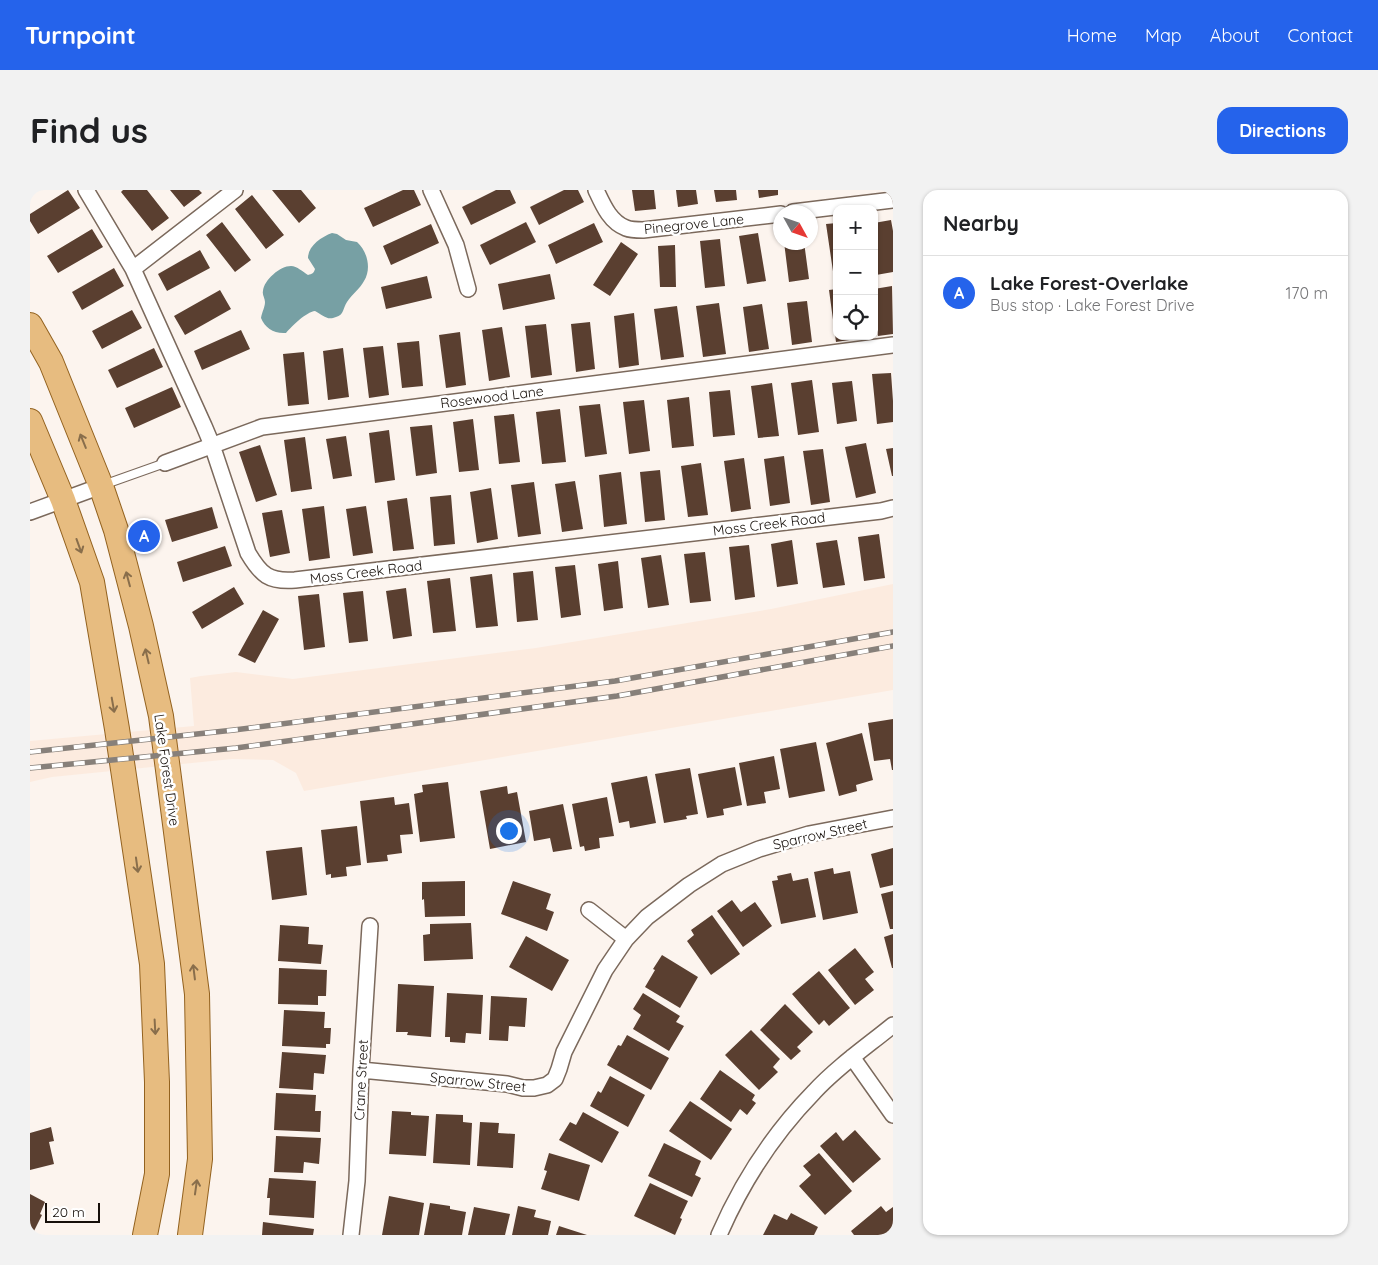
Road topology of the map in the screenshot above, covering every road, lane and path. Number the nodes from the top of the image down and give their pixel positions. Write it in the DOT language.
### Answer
graph roads {
  1 [pos="86,190"];
  2 [pos="236,190"];
  3 [pos="431,190"];
  4 [pos="596,190"];
  5 [pos="893,200"];
  6 [pos="818,209"];
  7 [pos="773,215"];
  8 [pos="133,269"];
  9 [pos="468,289"];
  10 [pos="30,325"];
  11 [pos="893,345"];
  12 [pos="30,422"];
  13 [pos="212,445"];
  14 [pos="165,463"];
  15 [pos="101,486"];
  16 [pos="62,500"];
  17 [pos="893,508"];
  18 [pos="30,512"];
  19 [pos="893,818"];
  20 [pos="589,910"];
  21 [pos="370,926"];
  22 [pos="626,939"];
  23 [pos="893,1025"];
  24 [pos="852,1057"];
  25 [pos="361,1070"];
  26 [pos="893,1115"];
  27 [pos="145,1235"];
  28 [pos="190,1235"];
  29 [pos="351,1235"];
  30 [pos="719,1235"];
  1 -- 8 [label="street, Moss Creek Road"];
  2 -- 8 [label="street"];
  3 -- 9 [label="street"];
  4 -- 7 [label="street, Pinegrove Lane"];
  5 -- 6 [label="street"];
  8 -- 13 [label="street, Moss Creek Road"];
  15 -- 10 [label="main road, Lake Forest Drive, one-way"];
  11 -- 13 [label="street, Rosewood Lane"];
  12 -- 16 [label="main road"];
  13 -- 14 [label="street, Rosewood Lane"];
  13 -- 17 [label="street, Moss Creek Road"];
  14 -- 15 [label="lane, Rosewood Lane"];
  15 -- 16 [label="street"];
  28 -- 15 [label="main road, Lake Forest Drive, one-way"];
  16 -- 18 [label="street"];
  16 -- 27 [label="main road, one-way"];
  19 -- 22 [label="street, Sparrow Street"];
  20 -- 22 [label="street"];
  21 -- 25 [label="street, Crane Street"];
  22 -- 25 [label="street, Sparrow Street"];
  23 -- 24 [label="street"];
  24 -- 26 [label="street"];
  24 -- 30 [label="street"];
  25 -- 29 [label="street, Crane Street"];
}
